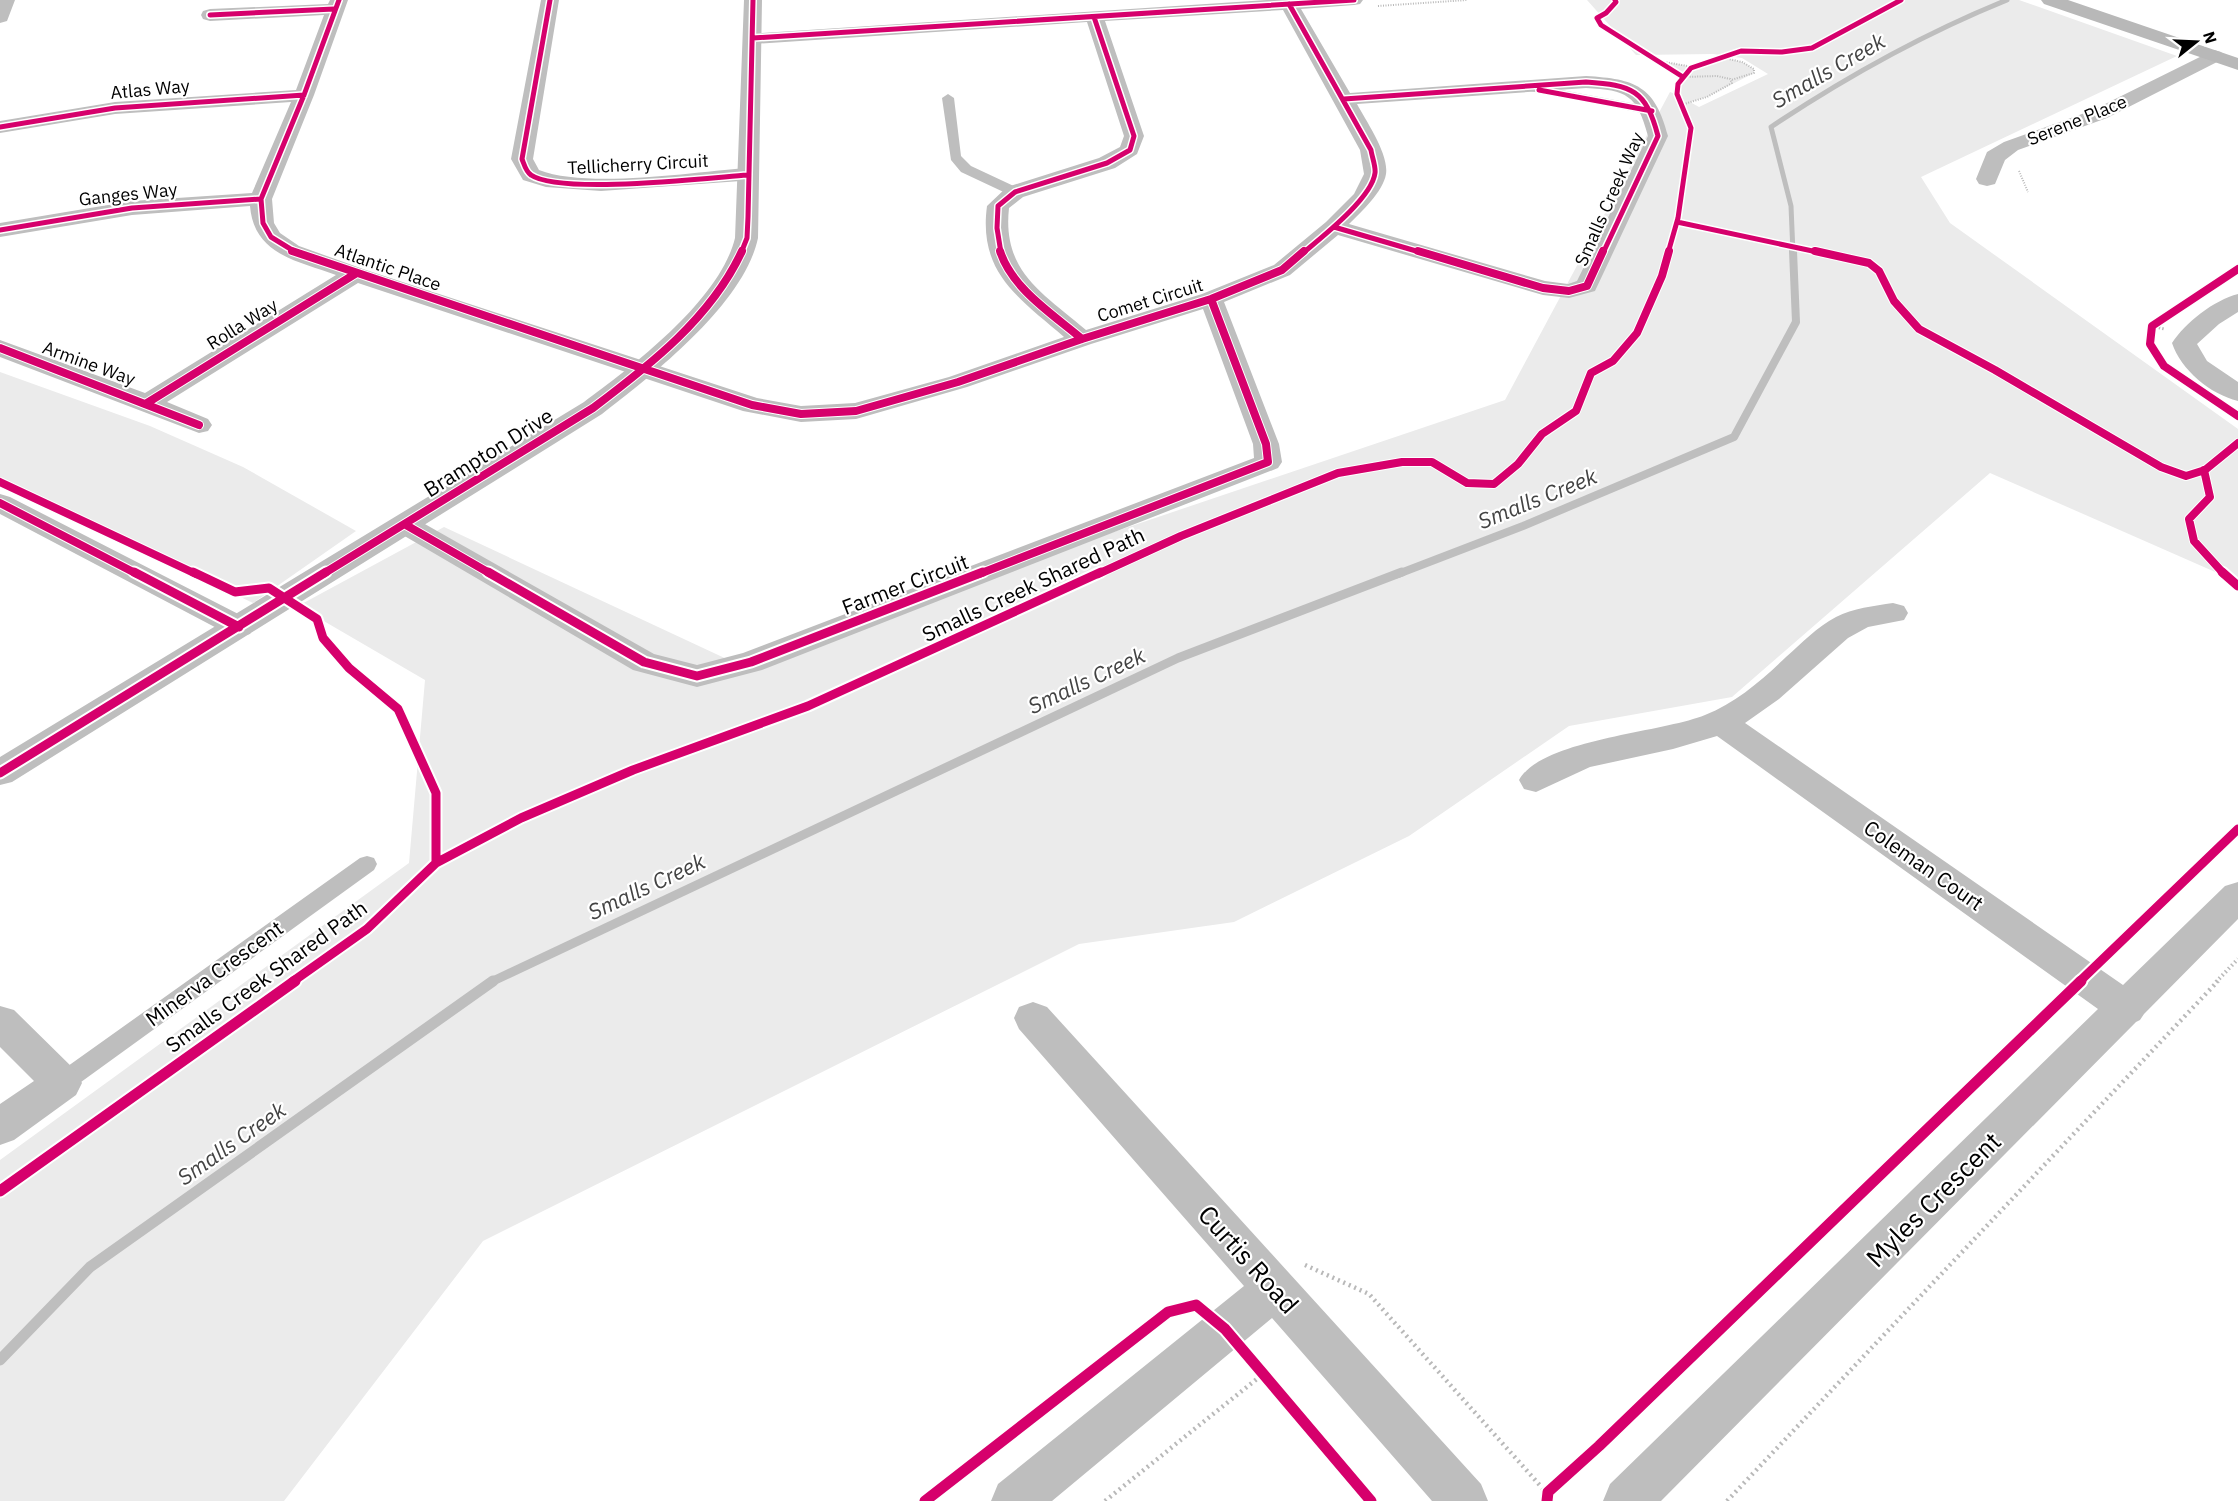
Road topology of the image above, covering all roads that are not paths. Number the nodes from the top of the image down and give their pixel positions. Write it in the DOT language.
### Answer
graph roads {
  1 [pos="6,0"];
  2 [pos="550,0"];
  3 [pos="753,0"];
  4 [pos="1354,0"];
  5 [pos="2050,0"];
  6 [pos="336,4"];
  7 [pos="1289,4"];
  8 [pos="210,15"];
  9 [pos="0,16"];
  10 [pos="1094,17"];
  11 [pos="753,38"];
  12 [pos="2214,56"];
  13 [pos="2238,64"];
  14 [pos="304,95"];
  15 [pos="948,98"];
  16 [pos="1344,99"];
  17 [pos="0,127"];
  18 [pos="747,174"];
  19 [pos="1987,179"];
  20 [pos="1015,192"];
  21 [pos="261,199"];
  22 [pos="1334,227"];
  23 [pos="0,230"];
  24 [pos="355,274"];
  25 [pos="1211,298"];
  26 [pos="2238,301"];
  27 [pos="1082,339"];
  28 [pos="0,348"];
  29 [pos="644,368"];
  30 [pos="2238,393"];
  31 [pos="147,402"];
  32 [pos="199,425"];
  33 [pos="6,514"];
  34 [pos="406,525"];
  35 [pos="1893,613"];
  36 [pos="239,627"];
  37 [pos="1720,722"];
  38 [pos="0,772"];
  39 [pos="1536,780"];
  40 [pos="367,864"];
  41 [pos="2238,896"];
  42 [pos="2127,1009"];
  43 [pos="1033,1018"];
  44 [pos="0,1022"];
  45 [pos="62,1083"];
  46 [pos="0,1127"];
  47 [pos="1270,1282"];
  48 [pos="1015,1501"];
  49 [pos="1464,1501"];
  50 [pos="1627,1501"];
  1 -- 9 [label="street"];
  2 -- 18 [label="street, Tellicherry Circuit"];
  3 -- 11 [label="street, Brampton Drive"];
  4 -- 7 [label="street"];
  5 -- 12 [label="main road"];
  6 -- 8 [label="street"];
  6 -- 14 [label="street"];
  7 -- 10 [label="street"];
  7 -- 16 [label="street, Comet Circuit"];
  10 -- 11 [label="street"];
  10 -- 20 [label="street"];
  11 -- 18 [label="street, Brampton Drive"];
  12 -- 13 [label="main road"];
  12 -- 19 [label="street, Serene Place"];
  14 -- 17 [label="street, Atlas Way"];
  14 -- 21 [label="street"];
  15 -- 20 [label="lane"];
  16 -- 22 [label="street, Comet Circuit"];
  16 -- 22 [label="street, Smalls Creek Way"];
  18 -- 29 [label="street, Brampton Drive"];
  20 -- 27 [label="street"];
  21 -- 23 [label="street, Ganges Way"];
  21 -- 24 [label="street, Atlantic Place"];
  22 -- 25 [label="street, Comet Circuit"];
  24 -- 29 [label="street, Atlantic Place"];
  24 -- 31 [label="street, Rolla Way"];
  25 -- 27 [label="street, Comet Circuit"];
  25 -- 34 [label="street, Farmer Circuit"];
  26 -- 30 [label="street"];
  27 -- 29 [label="street, Comet Circuit"];
  28 -- 31 [label="street, Armine Way"];
  29 -- 34 [label="street, Brampton Drive"];
  31 -- 32 [label="street, Armine Way"];
  33 -- 36 [label="street"];
  34 -- 36 [label="street, Brampton Drive"];
  35 -- 37 [label="street"];
  36 -- 38 [label="street, Brampton Drive"];
  37 -- 39 [label="street"];
  37 -- 42 [label="street, Coleman Court"];
  40 -- 45 [label="lane, Minerva Crescent"];
  41 -- 42 [label="street, Myles Crescent"];
  42 -- 50 [label="street, Myles Crescent"];
  43 -- 47 [label="street, Curtis Road"];
  44 -- 45 [label="street"];
  45 -- 46 [label="street, Minerva Crescent"];
  47 -- 48 [label="street"];
  47 -- 49 [label="street, Curtis Road"];
}
